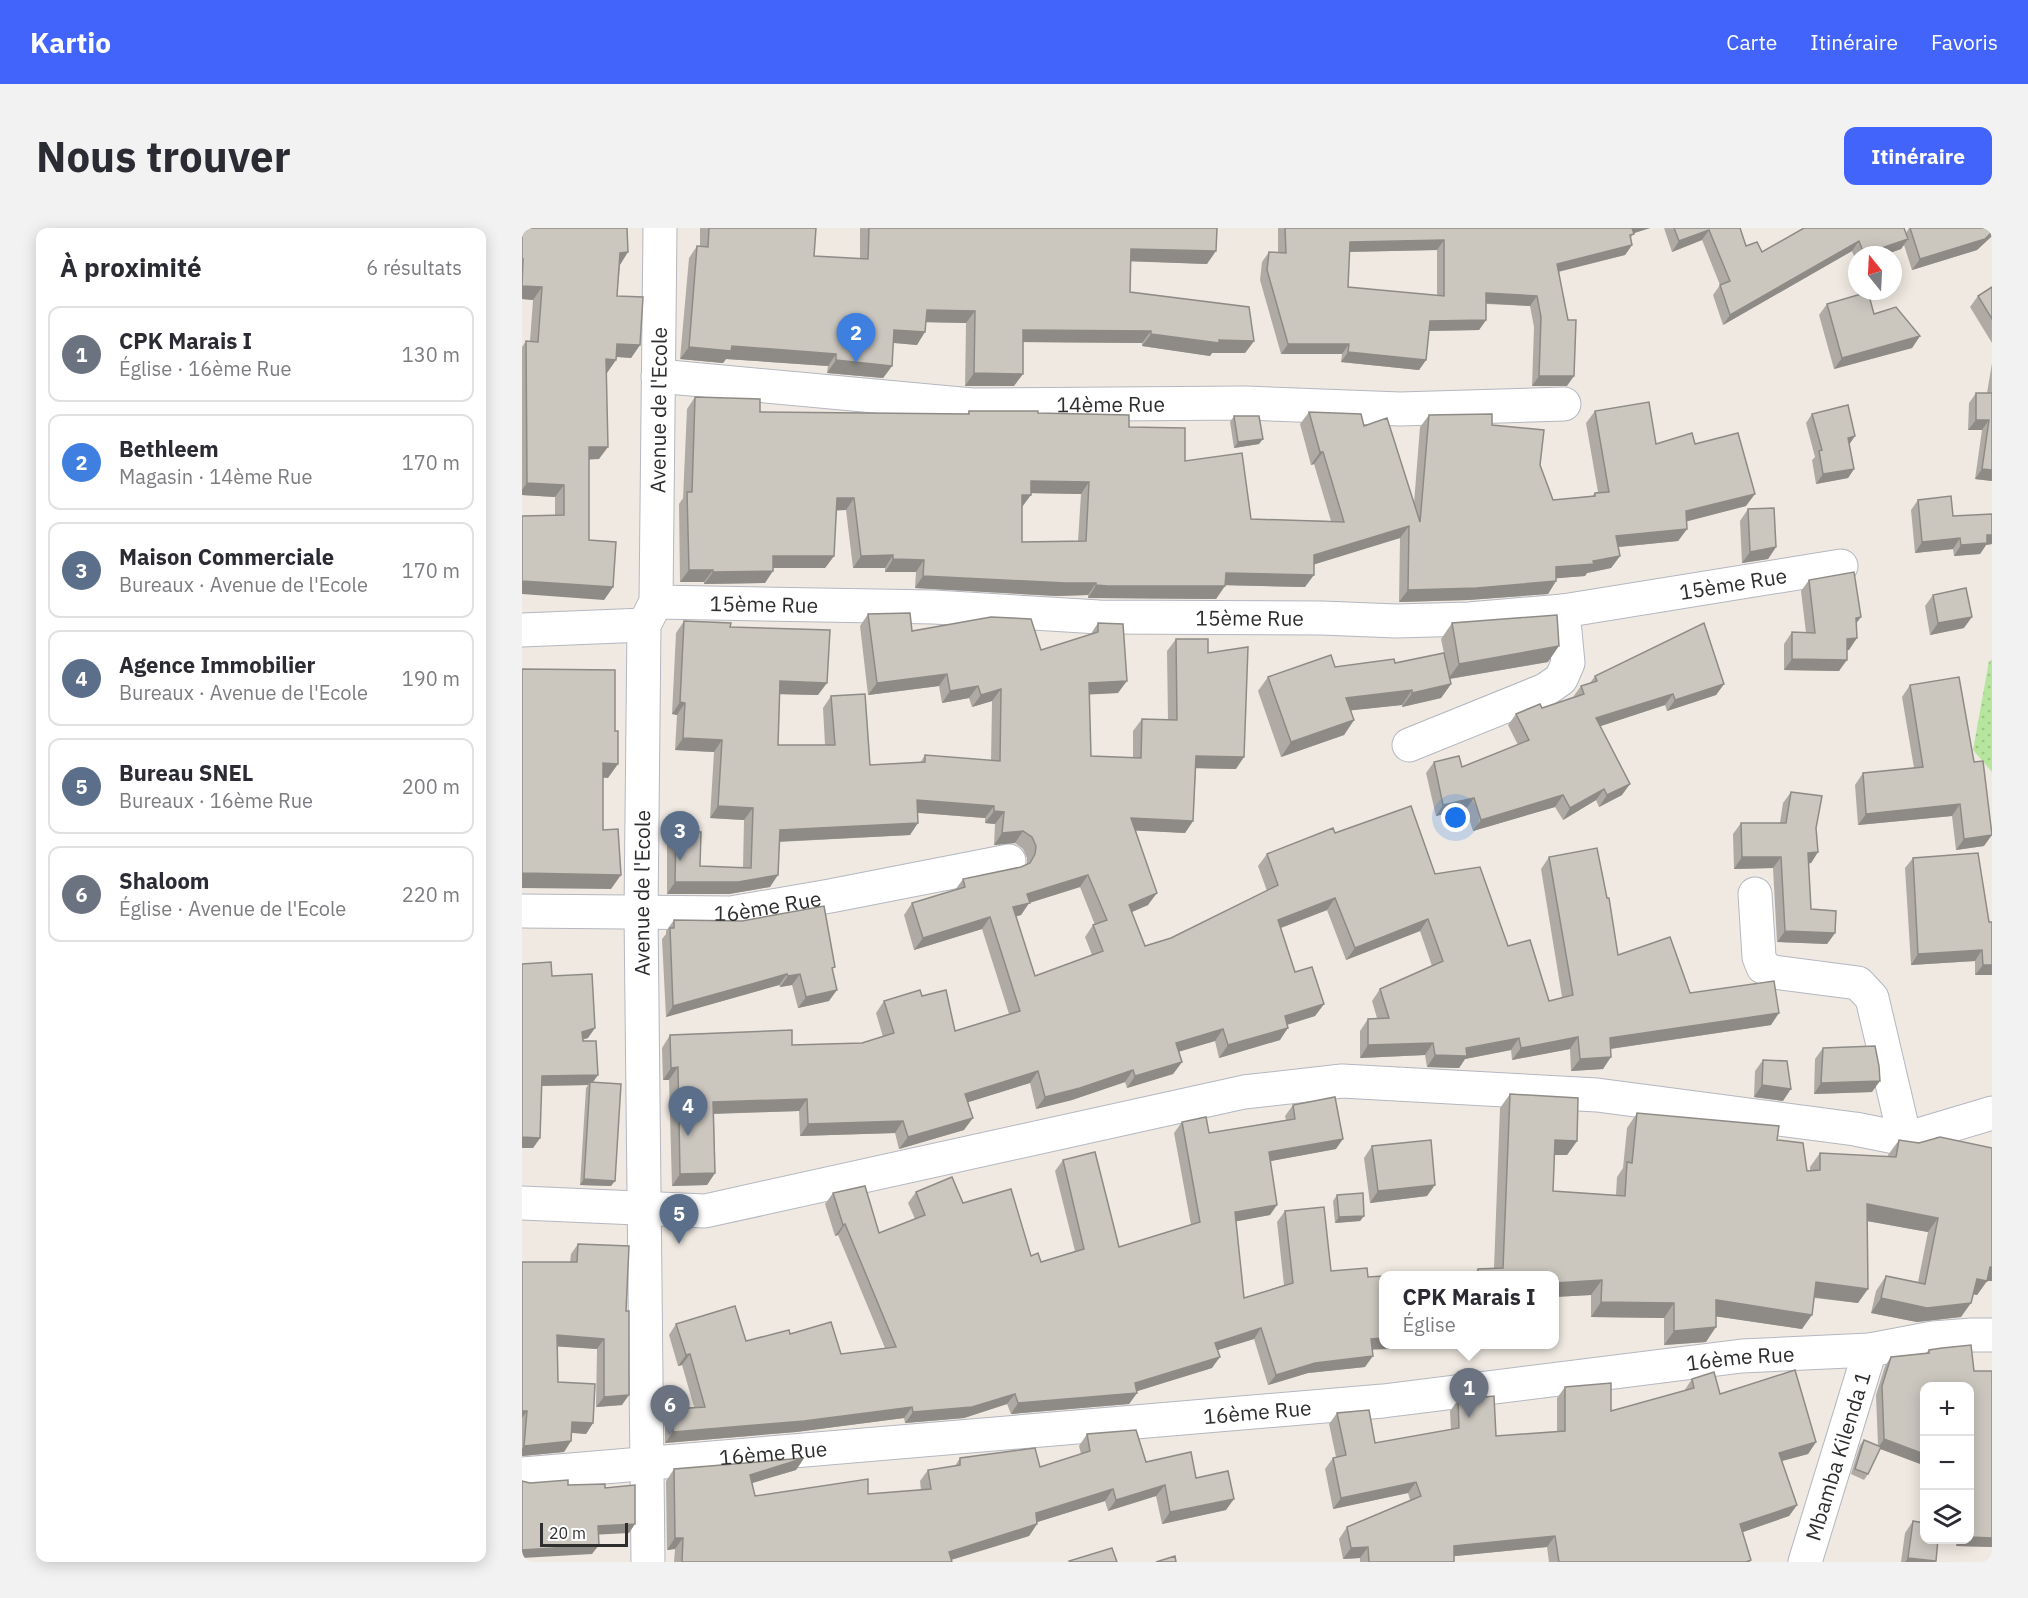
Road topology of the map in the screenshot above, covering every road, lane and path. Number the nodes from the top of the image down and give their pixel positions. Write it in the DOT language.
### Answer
graph roads {
  1 [pos="660,228"];
  2 [pos="658,376"];
  3 [pos="1564,404"];
  4 [pos="1841,566"];
  5 [pos="1563,611"];
  6 [pos="650,614"];
  7 [pos="522,630"];
  8 [pos="1409,745"];
  9 [pos="1009,861"];
  10 [pos="1755,894"];
  11 [pos="522,911"];
  12 [pos="641,913"];
  13 [pos="1992,1113"];
  14 [pos="1905,1139"];
  15 [pos="522,1203"];
  16 [pos="644,1209"];
  17 [pos="1992,1335"];
  18 [pos="1870,1350"];
  19 [pos="647,1463"];
  20 [pos="522,1474"];
  21 [pos="648,1562"];
  22 [pos="1805,1562"];
  1 -- 2 [label="street, Avenue de l'Ecole"];
  2 -- 3 [label="street, 14ème Rue"];
  2 -- 6 [label="street, Avenue de l'Ecole"];
  4 -- 5 [label="street, 15ème Rue"];
  5 -- 6 [label="street, 15ème Rue"];
  5 -- 8 [label="street"];
  6 -- 7 [label="street, 15ème Rue"];
  6 -- 12 [label="street, Avenue de l'Ecole"];
  9 -- 12 [label="street, 16ème Rue"];
  10 -- 14 [label="street"];
  11 -- 12 [label="street, 16ème Rue"];
  12 -- 16 [label="street, Avenue de l'Ecole"];
  13 -- 14 [label="street"];
  14 -- 16 [label="street"];
  15 -- 16 [label="street"];
  16 -- 19 [label="street, Avenue de l'Ecole"];
  17 -- 18 [label="street, 16ème Rue"];
  18 -- 19 [label="street, 16ème Rue"];
  18 -- 22 [label="street, Mbamba Kilenda 1"];
  19 -- 20 [label="street, 16ème Rue"];
  19 -- 21 [label="street, Avenue de l'Ecole"];
}
